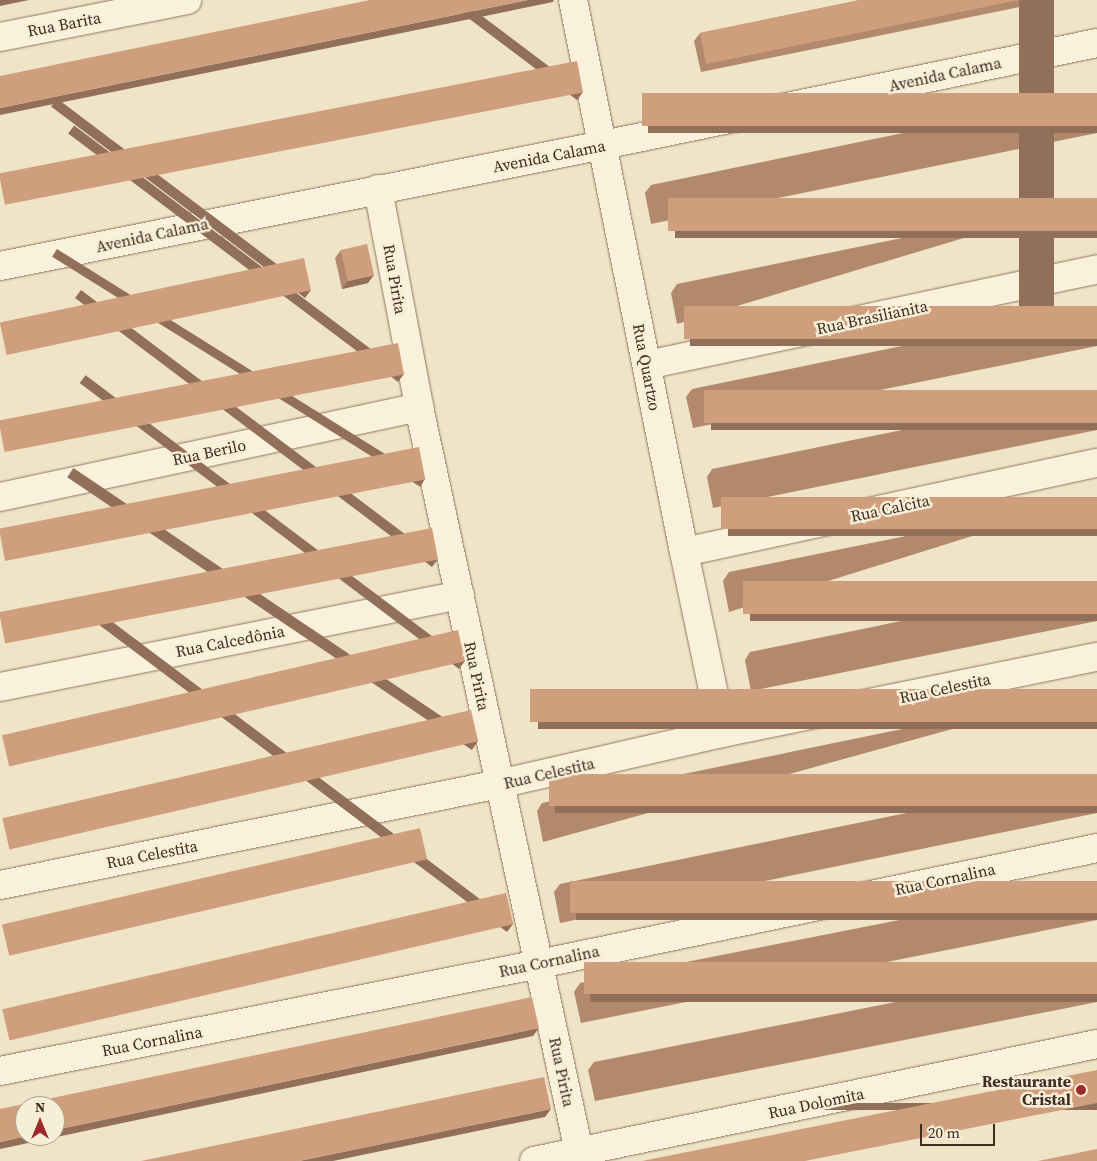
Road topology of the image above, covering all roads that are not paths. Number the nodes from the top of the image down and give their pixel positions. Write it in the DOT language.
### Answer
graph roads {
  1 [pos="186,0"];
  2 [pos="573,0"];
  3 [pos="0,36"];
  4 [pos="1097,42"];
  5 [pos="603,145"];
  6 [pos="378,189"];
  7 [pos="0,266"];
  8 [pos="1097,269"];
  9 [pos="647,364"];
  10 [pos="419,407"];
  11 [pos="1097,463"];
  12 [pos="0,497"];
  13 [pos="684,552"];
  14 [pos="460,595"];
  15 [pos="1097,657"];
  16 [pos="0,687"];
  17 [pos="722,733"];
  18 [pos="499,784"];
  19 [pos="1097,848"];
  20 [pos="0,885"];
  21 [pos="539,964"];
  22 [pos="1097,1044"];
  23 [pos="0,1071"];
  24 [pos="580,1157"];
  25 [pos="534,1161"];
  1 -- 3 [label="street, Rua Barita"];
  2 -- 5 [label="street, Rua Quartzo"];
  4 -- 5 [label="street, Avenida Calama"];
  5 -- 6 [label="street, Avenida Calama"];
  5 -- 9 [label="street, Rua Quartzo"];
  6 -- 7 [label="street, Avenida Calama"];
  6 -- 10 [label="street, Rua Pirita"];
  8 -- 9 [label="street, Rua Brasilianita"];
  9 -- 13 [label="street, Rua Quartzo"];
  10 -- 12 [label="street, Rua Berilo"];
  10 -- 14 [label="street, Rua Pirita"];
  11 -- 13 [label="street, Rua Calcita"];
  13 -- 17 [label="street, Rua Quartzo"];
  14 -- 16 [label="street, Rua Calcedônia"];
  14 -- 18 [label="street, Rua Pirita"];
  15 -- 17 [label="street, Rua Celestita"];
  17 -- 18 [label="street, Rua Celestita"];
  18 -- 20 [label="street, Rua Celestita"];
  18 -- 21 [label="street, Rua Pirita"];
  19 -- 21 [label="street, Rua Cornalina"];
  21 -- 23 [label="street, Rua Cornalina"];
  21 -- 24 [label="street, Rua Pirita"];
  22 -- 24 [label="street, Rua Dolomita"];
  24 -- 25 [label="street, Rua Dolomita"];
}
